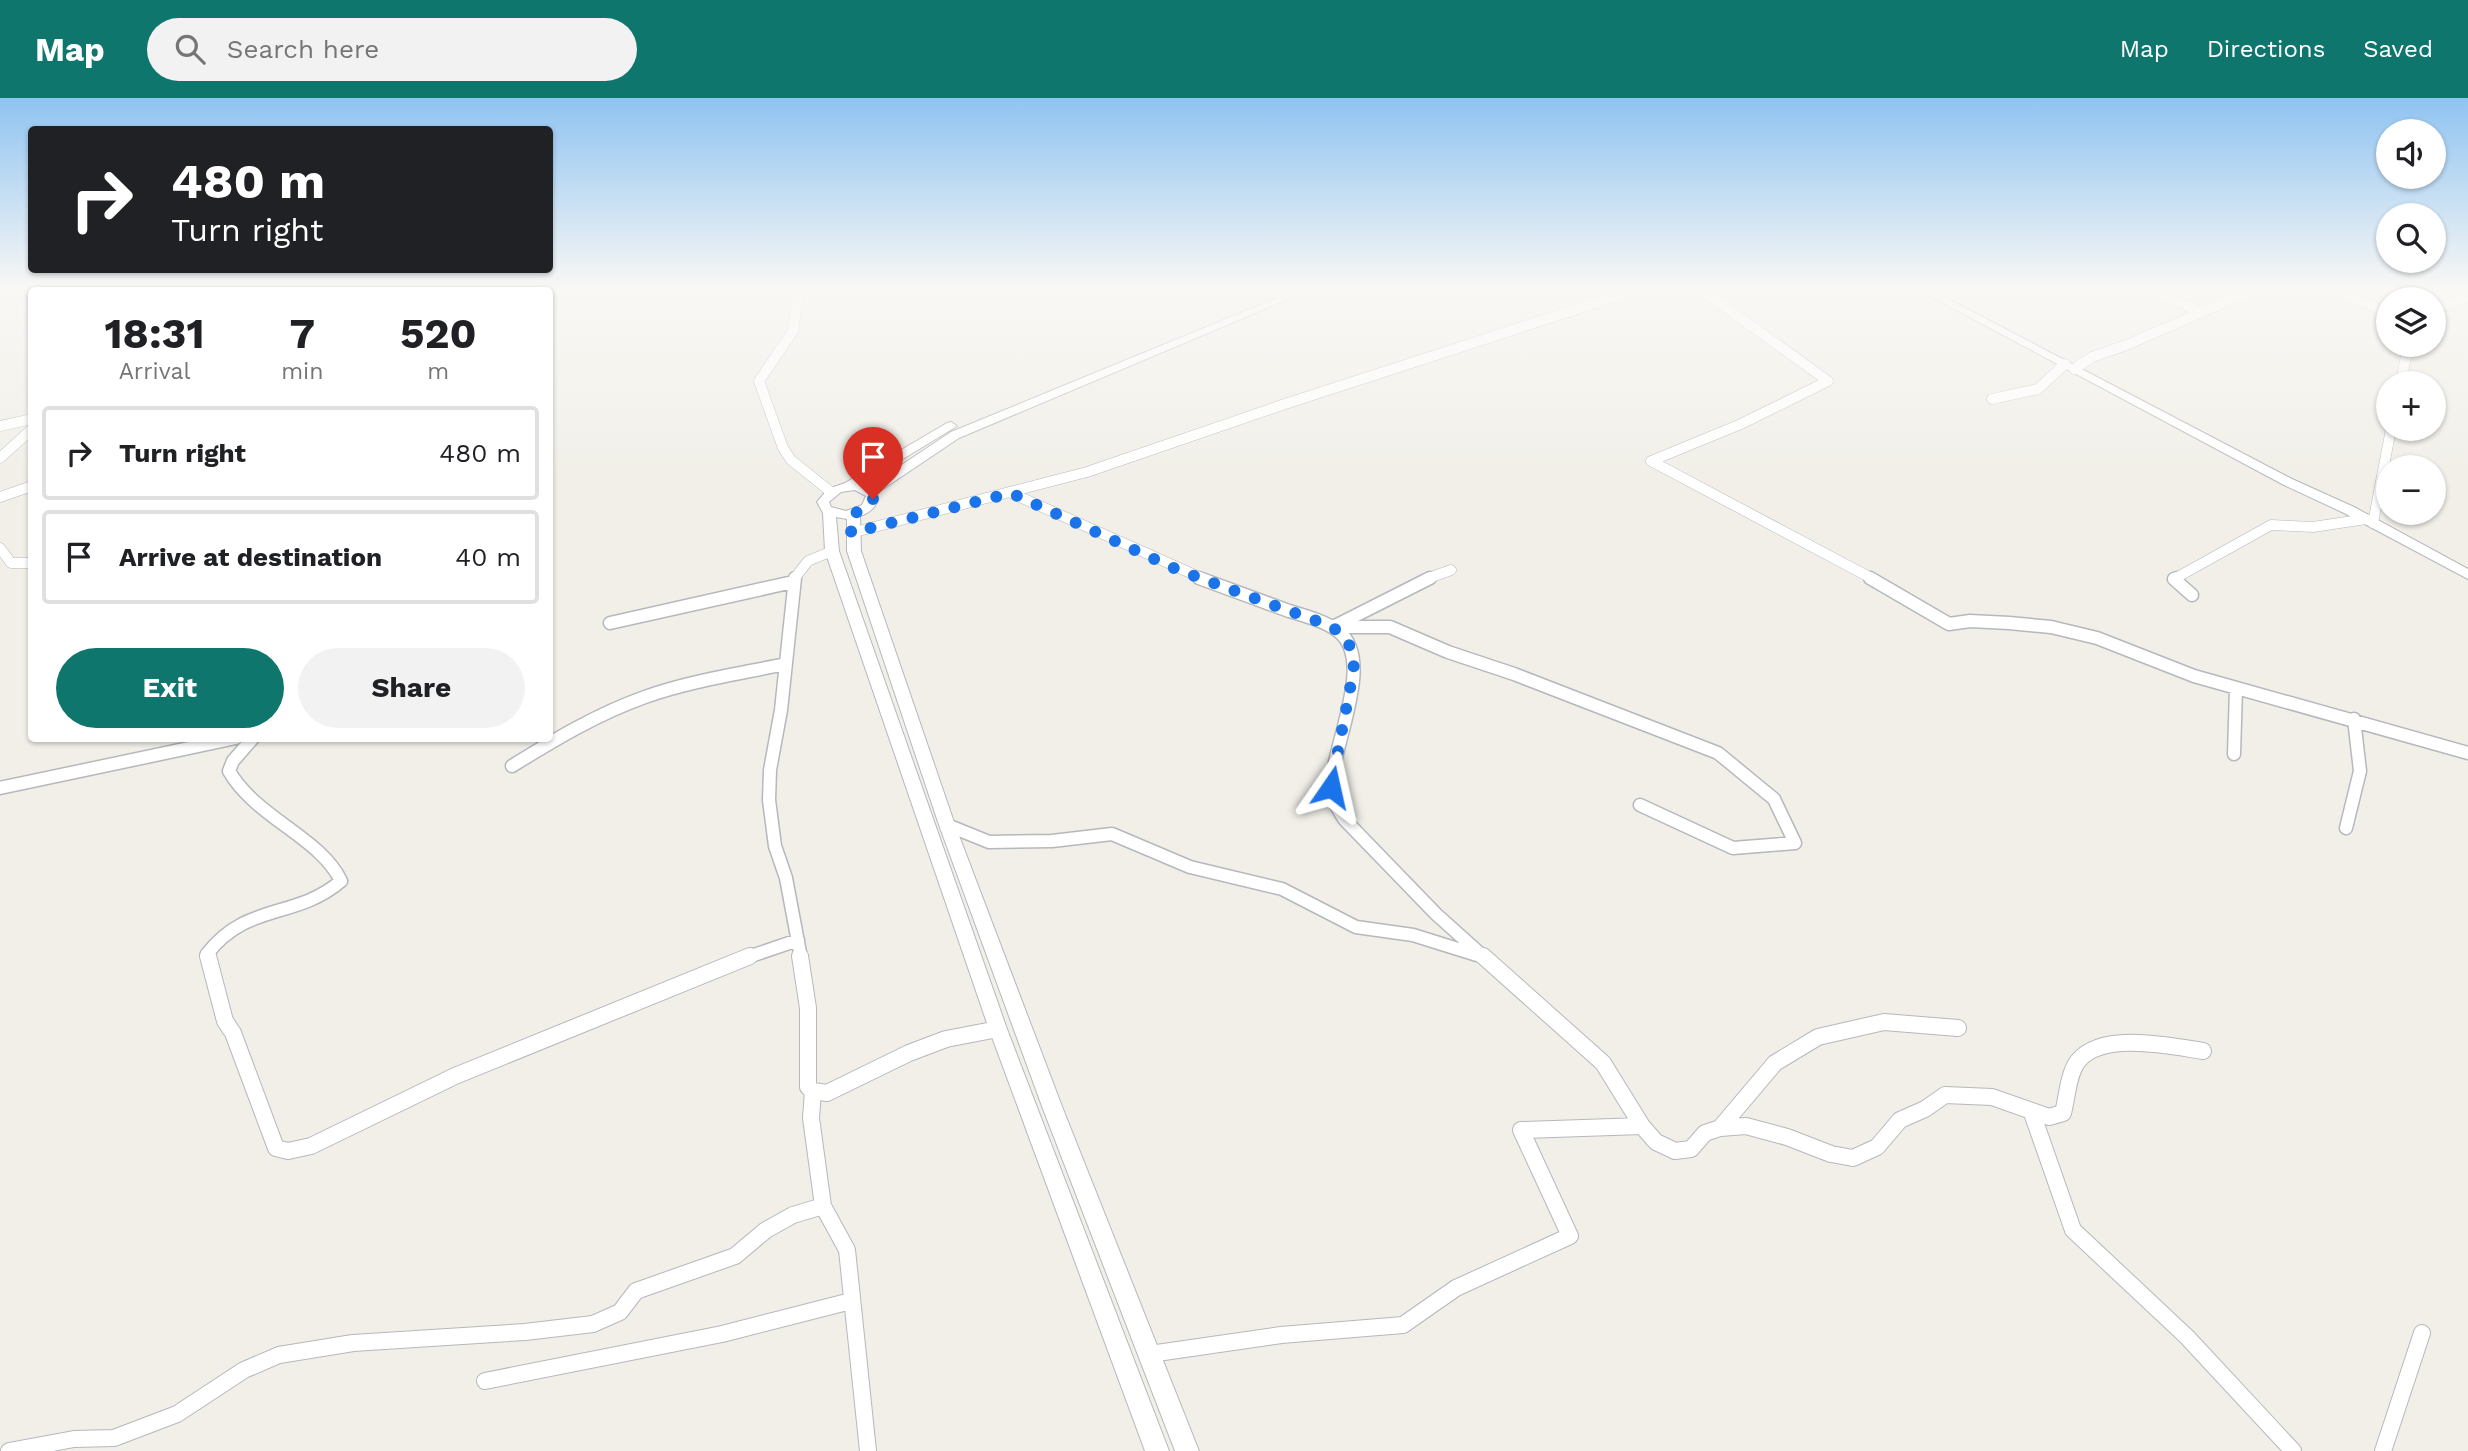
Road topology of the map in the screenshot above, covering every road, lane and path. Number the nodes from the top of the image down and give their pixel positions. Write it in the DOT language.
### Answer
graph roads {
  1 [pos="779,352"];
  2 [pos="1130,352"];
  3 [pos="1155,352"];
  4 [pos="1444,352"];
  5 [pos="1787,352"];
  6 [pos="2043,352"];
  7 [pos="2104,352"];
  8 [pos="2069,366"];
  9 [pos="1993,399"];
  10 [pos="28,420"];
  11 [pos="0,426"];
  12 [pos="28,433"];
  13 [pos="2388,441"];
  14 [pos="0,458"];
  15 [pos="849,486"];
  16 [pos="28,487"];
  17 [pos="831,492"];
  18 [pos="870,492"];
  19 [pos="1011,493"];
  20 [pos="0,496"];
  21 [pos="829,512"];
  22 [pos="2369,521"];
  23 [pos="852,523"];
  24 [pos="0,548"];
  25 [pos="832,551"];
  26 [pos="28,563"];
  27 [pos="1451,570"];
  28 [pos="2468,575"];
  29 [pos="793,582"];
  30 [pos="2192,595"];
  31 [pos="610,623"];
  32 [pos="1333,627"];
  33 [pos="785,664"];
  34 [pos="2236,689"];
  35 [pos="2354,719"];
  36 [pos="553,740"];
  37 [pos="217,742"];
  38 [pos="250,742"];
  39 [pos="550,742"];
  40 [pos="2468,753"];
  41 [pos="2234,754"];
  42 [pos="512,766"];
  43 [pos="0,788"];
  44 [pos="1640,805"];
  45 [pos="947,825"];
  46 [pos="2346,828"];
  47 [pos="798,940"];
  48 [pos="1482,957"];
  49 [pos="1958,1028"];
  50 [pos="998,1029"];
  51 [pos="2203,1051"];
  52 [pos="813,1091"];
  53 [pos="2032,1112"];
  54 [pos="1642,1126"];
  55 [pos="1720,1128"];
  56 [pos="823,1206"];
  57 [pos="851,1301"];
  58 [pos="2422,1333"];
  59 [pos="1150,1354"];
  60 [pos="485,1381"];
  61 [pos="9,1451"];
  62 [pos="868,1451"];
  63 [pos="1157,1451"];
  64 [pos="1187,1451"];
  65 [pos="2293,1451"];
  66 [pos="2383,1451"];
  1 -- 17 [label="street"];
  2 -- 15 [label="street"];
  3 -- 18 [label="street"];
  4 -- 19 [label="street"];
  5 -- 34 [label="street"];
  6 -- 8 [label="street"];
  7 -- 8 [label="street"];
  8 -- 9 [label="street"];
  8 -- 22 [label="street"];
  10 -- 11 [label="street"];
  12 -- 14 [label="street"];
  13 -- 22 [label="street"];
  15 -- 17 [label="street"];
  15 -- 18 [label="street"];
  16 -- 20 [label="street"];
  17 -- 21 [label="street"];
  18 -- 23 [label="street"];
  19 -- 23 [label="street"];
  19 -- 32 [label="street"];
  21 -- 23 [label="street"];
  21 -- 25 [label="street"];
  22 -- 28 [label="street"];
  22 -- 30 [label="street"];
  23 -- 45 [label="street"];
  24 -- 26 [label="street"];
  25 -- 29 [label="street"];
  25 -- 50 [label="street"];
  27 -- 32 [label="street"];
  29 -- 31 [label="street"];
  29 -- 33 [label="street"];
  32 -- 44 [label="street"];
  32 -- 48 [label="street"];
  33 -- 36 [label="street"];
  33 -- 47 [label="street"];
  34 -- 35 [label="street"];
  34 -- 41 [label="street"];
  35 -- 40 [label="street"];
  35 -- 46 [label="street"];
  37 -- 43 [label="street"];
  38 -- 47 [label="street"];
  39 -- 42 [label="street"];
  45 -- 48 [label="street"];
  45 -- 59 [label="street"];
  47 -- 52 [label="street"];
  48 -- 54 [label="street"];
  49 -- 55 [label="street"];
  50 -- 52 [label="street"];
  50 -- 63 [label="street"];
  51 -- 53 [label="street"];
  52 -- 56 [label="street"];
  53 -- 55 [label="street"];
  53 -- 65 [label="street"];
  54 -- 55 [label="street"];
  54 -- 59 [label="street"];
  56 -- 57 [label="street"];
  56 -- 61 [label="street"];
  57 -- 60 [label="street"];
  57 -- 62 [label="street"];
  58 -- 66 [label="street"];
  59 -- 64 [label="street"];
}
